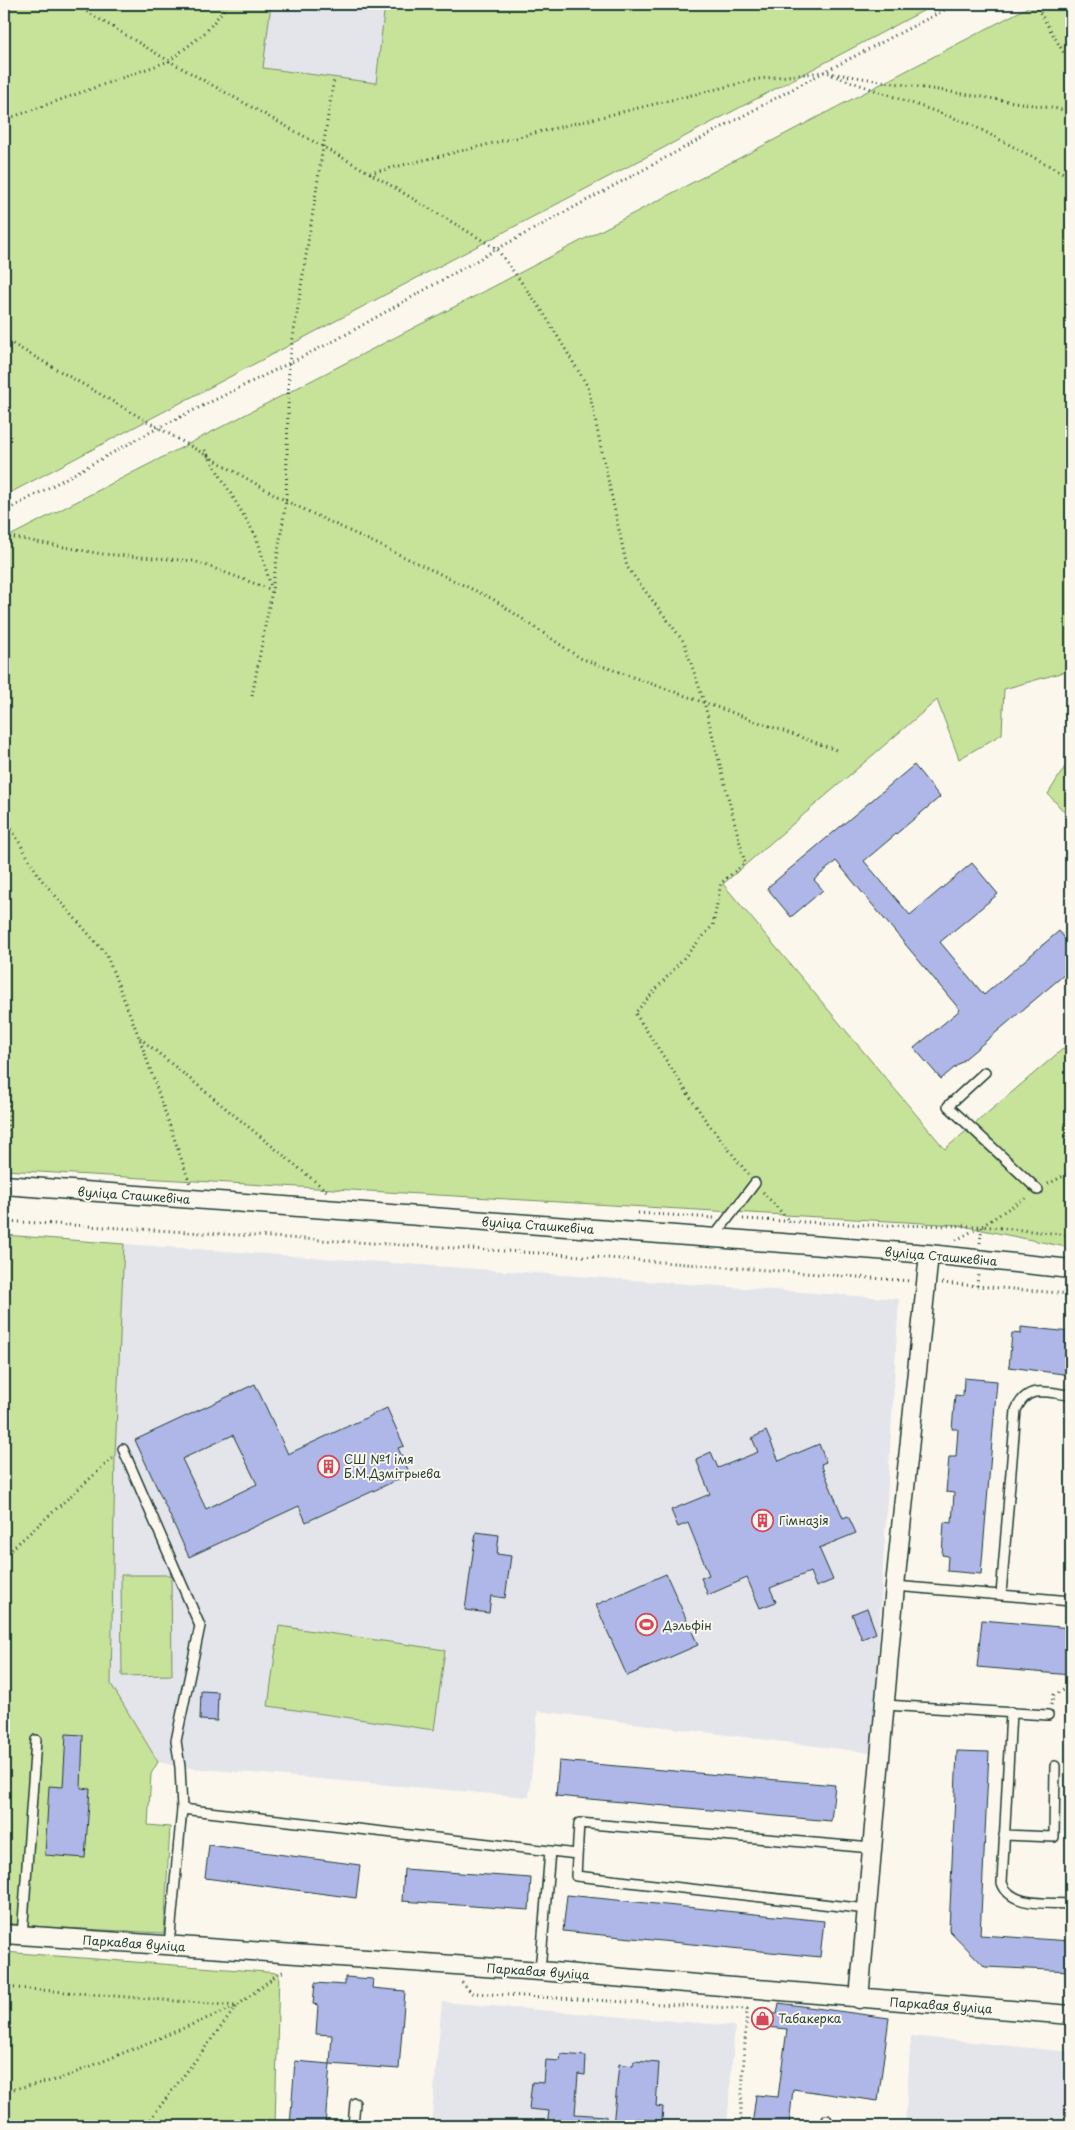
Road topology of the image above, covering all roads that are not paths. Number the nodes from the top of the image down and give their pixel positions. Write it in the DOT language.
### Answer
graph roads {
  1 [pos="985,1072"];
  2 [pos="755,1183"];
  3 [pos="4,1185"];
  4 [pos="1038,1190"];
  5 [pos="713,1238"];
  6 [pos="929,1254"];
  7 [pos="1071,1269"];
  8 [pos="1071,1395"];
  9 [pos="123,1449"];
  10 [pos="895,1586"];
  11 [pos="1001,1595"];
  12 [pos="1071,1601"];
  13 [pos="885,1705"];
  14 [pos="1011,1712"];
  15 [pos="1048,1715"];
  16 [pos="36,1740"];
  17 [pos="1055,1766"];
  18 [pos="182,1809"];
  19 [pos="1004,1835"];
  20 [pos="872,1848"];
  21 [pos="550,1851"];
  22 [pos="577,1854"];
  23 [pos="1071,1904"];
  24 [pos="867,1909"];
  25 [pos="4,1934"];
  26 [pos="22,1936"];
  27 [pos="169,1945"];
  28 [pos="540,1971"];
  29 [pos="859,1999"];
  30 [pos="1071,2015"];
  31 [pos="355,2103"];
  32 [pos="353,2126"];
  1 -- 4 [label="lane"];
  2 -- 5 [label="lane"];
  3 -- 5 [label="street, вуліца Сташкевіча"];
  5 -- 6 [label="street, вуліца Сташкевіча"];
  6 -- 7 [label="street, вуліца Сташкевіча"];
  6 -- 10 [label="street"];
  8 -- 11 [label="lane"];
  9 -- 18 [label="lane"];
  10 -- 11 [label="lane"];
  10 -- 13 [label="street"];
  11 -- 12 [label="lane"];
  13 -- 14 [label="lane"];
  13 -- 20 [label="street"];
  14 -- 15 [label="lane"];
  14 -- 19 [label="lane"];
  16 -- 26 [label="lane"];
  17 -- 19 [label="lane"];
  18 -- 21 [label="lane"];
  18 -- 27 [label="lane"];
  19 -- 23 [label="lane"];
  20 -- 22 [label="lane"];
  20 -- 24 [label="street"];
  21 -- 22 [label="lane"];
  21 -- 28 [label="lane"];
  22 -- 24 [label="lane"];
  24 -- 29 [label="street"];
  25 -- 26 [label="street, Паркавая вуліца"];
  26 -- 27 [label="street, Паркавая вуліца"];
  27 -- 28 [label="street, Паркавая вуліца"];
  28 -- 29 [label="street, Паркавая вуліца"];
  29 -- 30 [label="street, Паркавая вуліца"];
  31 -- 32 [label="lane"];
}
